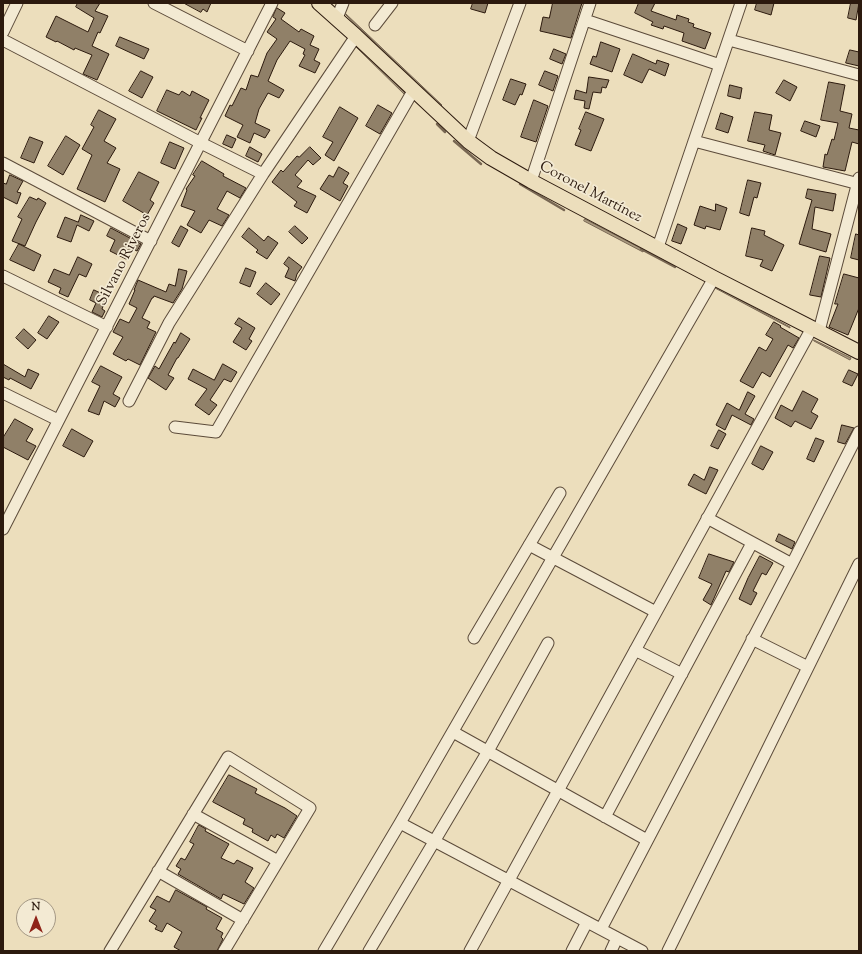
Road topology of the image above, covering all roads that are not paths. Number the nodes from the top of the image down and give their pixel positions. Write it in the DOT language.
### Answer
graph roads {
  1 [pos="17,3"];
  2 [pos="154,3"];
  3 [pos="272,3"];
  4 [pos="343,3"];
  5 [pos="392,3"];
  6 [pos="520,3"];
  7 [pos="590,3"];
  8 [pos="741,3"];
  9 [pos="328,11"];
  10 [pos="585,20"];
  11 [pos="375,25"];
  12 [pos="3,32"];
  13 [pos="356,36"];
  14 [pos="3,40"];
  15 [pos="728,40"];
  16 [pos="248,51"];
  17 [pos="720,64"];
  18 [pos="859,74"];
  19 [pos="413,91"];
  20 [pos="468,142"];
  21 [pos="694,142"];
  22 [pos="201,143"];
  23 [pos="3,163"];
  24 [pos="263,174"];
  25 [pos="531,181"];
  26 [pos="859,182"];
  27 [pos="152,240"];
  28 [pos="658,248"];
  29 [pos="3,276"];
  30 [pos="714,278"];
  31 [pos="107,327"];
  32 [pos="816,330"];
  33 [pos="859,352"];
  34 [pos="3,393"];
  35 [pos="129,401"];
  36 [pos="58,420"];
  37 [pos="175,427"];
  38 [pos="859,432"];
  39 [pos="560,493"];
  40 [pos="7,509"];
  41 [pos="708,518"];
  42 [pos="3,529"];
  43 [pos="752,543"];
  44 [pos="529,545"];
  45 [pos="553,558"];
  46 [pos="792,564"];
  47 [pos="859,564"];
  48 [pos="656,612"];
  49 [pos="474,638"];
  50 [pos="752,639"];
  51 [pos="548,643"];
  52 [pos="635,650"];
  53 [pos="808,667"];
  54 [pos="682,674"];
  55 [pos="453,732"];
  56 [pos="488,751"];
  57 [pos="558,790"];
  58 [pos="193,814"];
  59 [pos="605,817"];
  60 [pos="400,823"];
  61 [pos="647,840"];
  62 [pos="434,842"];
  63 [pos="278,861"];
  64 [pos="158,871"];
  65 [pos="508,881"];
  66 [pos="243,920"];
  67 [pos="587,922"];
  68 [pos="601,929"];
  69 [pos="617,938"];
  70 [pos="110,951"];
  71 [pos="224,951"];
  72 [pos="324,951"];
  73 [pos="369,951"];
  74 [pos="470,951"];
  75 [pos="572,951"];
  76 [pos="611,951"];
  77 [pos="642,951"];
  78 [pos="668,951"];
  1 -- 12 [label="street"];
  2 -- 16 [label="street"];
  3 -- 16 [label="street, Silvano Riveros"];
  4 -- 9 [label="street"];
  5 -- 11 [label="street"];
  6 -- 20 [label="street"];
  7 -- 10 [label="street"];
  8 -- 15 [label="street"];
  9 -- 13 [label="main road, Coronel Martínez"];
  10 -- 17 [label="street"];
  10 -- 25 [label="street"];
  13 -- 19 [label="main road, Coronel Martínez"];
  13 -- 24 [label="street"];
  14 -- 22 [label="street"];
  15 -- 17 [label="street"];
  15 -- 18 [label="street"];
  16 -- 22 [label="street, Silvano Riveros"];
  17 -- 21 [label="street"];
  19 -- 20 [label="main road, Coronel Martínez"];
  19 -- 37 [label="street"];
  20 -- 25 [label="main road, Coronel Martínez"];
  21 -- 26 [label="street"];
  21 -- 28 [label="street"];
  22 -- 24 [label="street"];
  22 -- 27 [label="street, Silvano Riveros"];
  23 -- 27 [label="street"];
  24 -- 35 [label="street"];
  25 -- 28 [label="main road, Coronel Martínez"];
  26 -- 32 [label="street"];
  27 -- 31 [label="street, Silvano Riveros"];
  28 -- 30 [label="main road, Coronel Martínez"];
  29 -- 31 [label="street"];
  30 -- 32 [label="main road, Coronel Martínez"];
  30 -- 45 [label="street"];
  31 -- 36 [label="street, Silvano Riveros"];
  32 -- 33 [label="main road, Coronel Martínez"];
  32 -- 41 [label="street"];
  34 -- 36 [label="street"];
  36 -- 40 [label="street, Silvano Riveros"];
  38 -- 46 [label="street"];
  39 -- 44 [label="street"];
  40 -- 42 [label="street, Silvano Riveros"];
  41 -- 43 [label="street"];
  41 -- 48 [label="street"];
  43 -- 46 [label="street"];
  43 -- 54 [label="street"];
  44 -- 45 [label="street"];
  44 -- 49 [label="street"];
  45 -- 48 [label="street"];
  45 -- 55 [label="street"];
  46 -- 50 [label="street"];
  47 -- 53 [label="street"];
  48 -- 52 [label="street"];
  50 -- 53 [label="street"];
  50 -- 61 [label="street"];
  51 -- 56 [label="street"];
  52 -- 54 [label="street"];
  52 -- 57 [label="street"];
  53 -- 78 [label="street"];
  54 -- 59 [label="street"];
  55 -- 56 [label="street"];
  55 -- 60 [label="street"];
  56 -- 57 [label="street"];
  56 -- 62 [label="street"];
  57 -- 59 [label="street"];
  57 -- 65 [label="street"];
  58 -- 63 [label="street"];
  58 -- 63 [label="street"];
  58 -- 64 [label="street"];
  59 -- 61 [label="street"];
  60 -- 62 [label="street"];
  60 -- 72 [label="street"];
  61 -- 68 [label="street"];
  62 -- 65 [label="street"];
  62 -- 73 [label="street"];
  63 -- 66 [label="street"];
  64 -- 66 [label="street"];
  64 -- 70 [label="street"];
  65 -- 67 [label="street"];
  65 -- 74 [label="street"];
  66 -- 71 [label="street"];
  67 -- 68 [label="street"];
  67 -- 75 [label="street"];
  68 -- 69 [label="street"];
  69 -- 76 [label="street"];
  69 -- 77 [label="street"];
}
